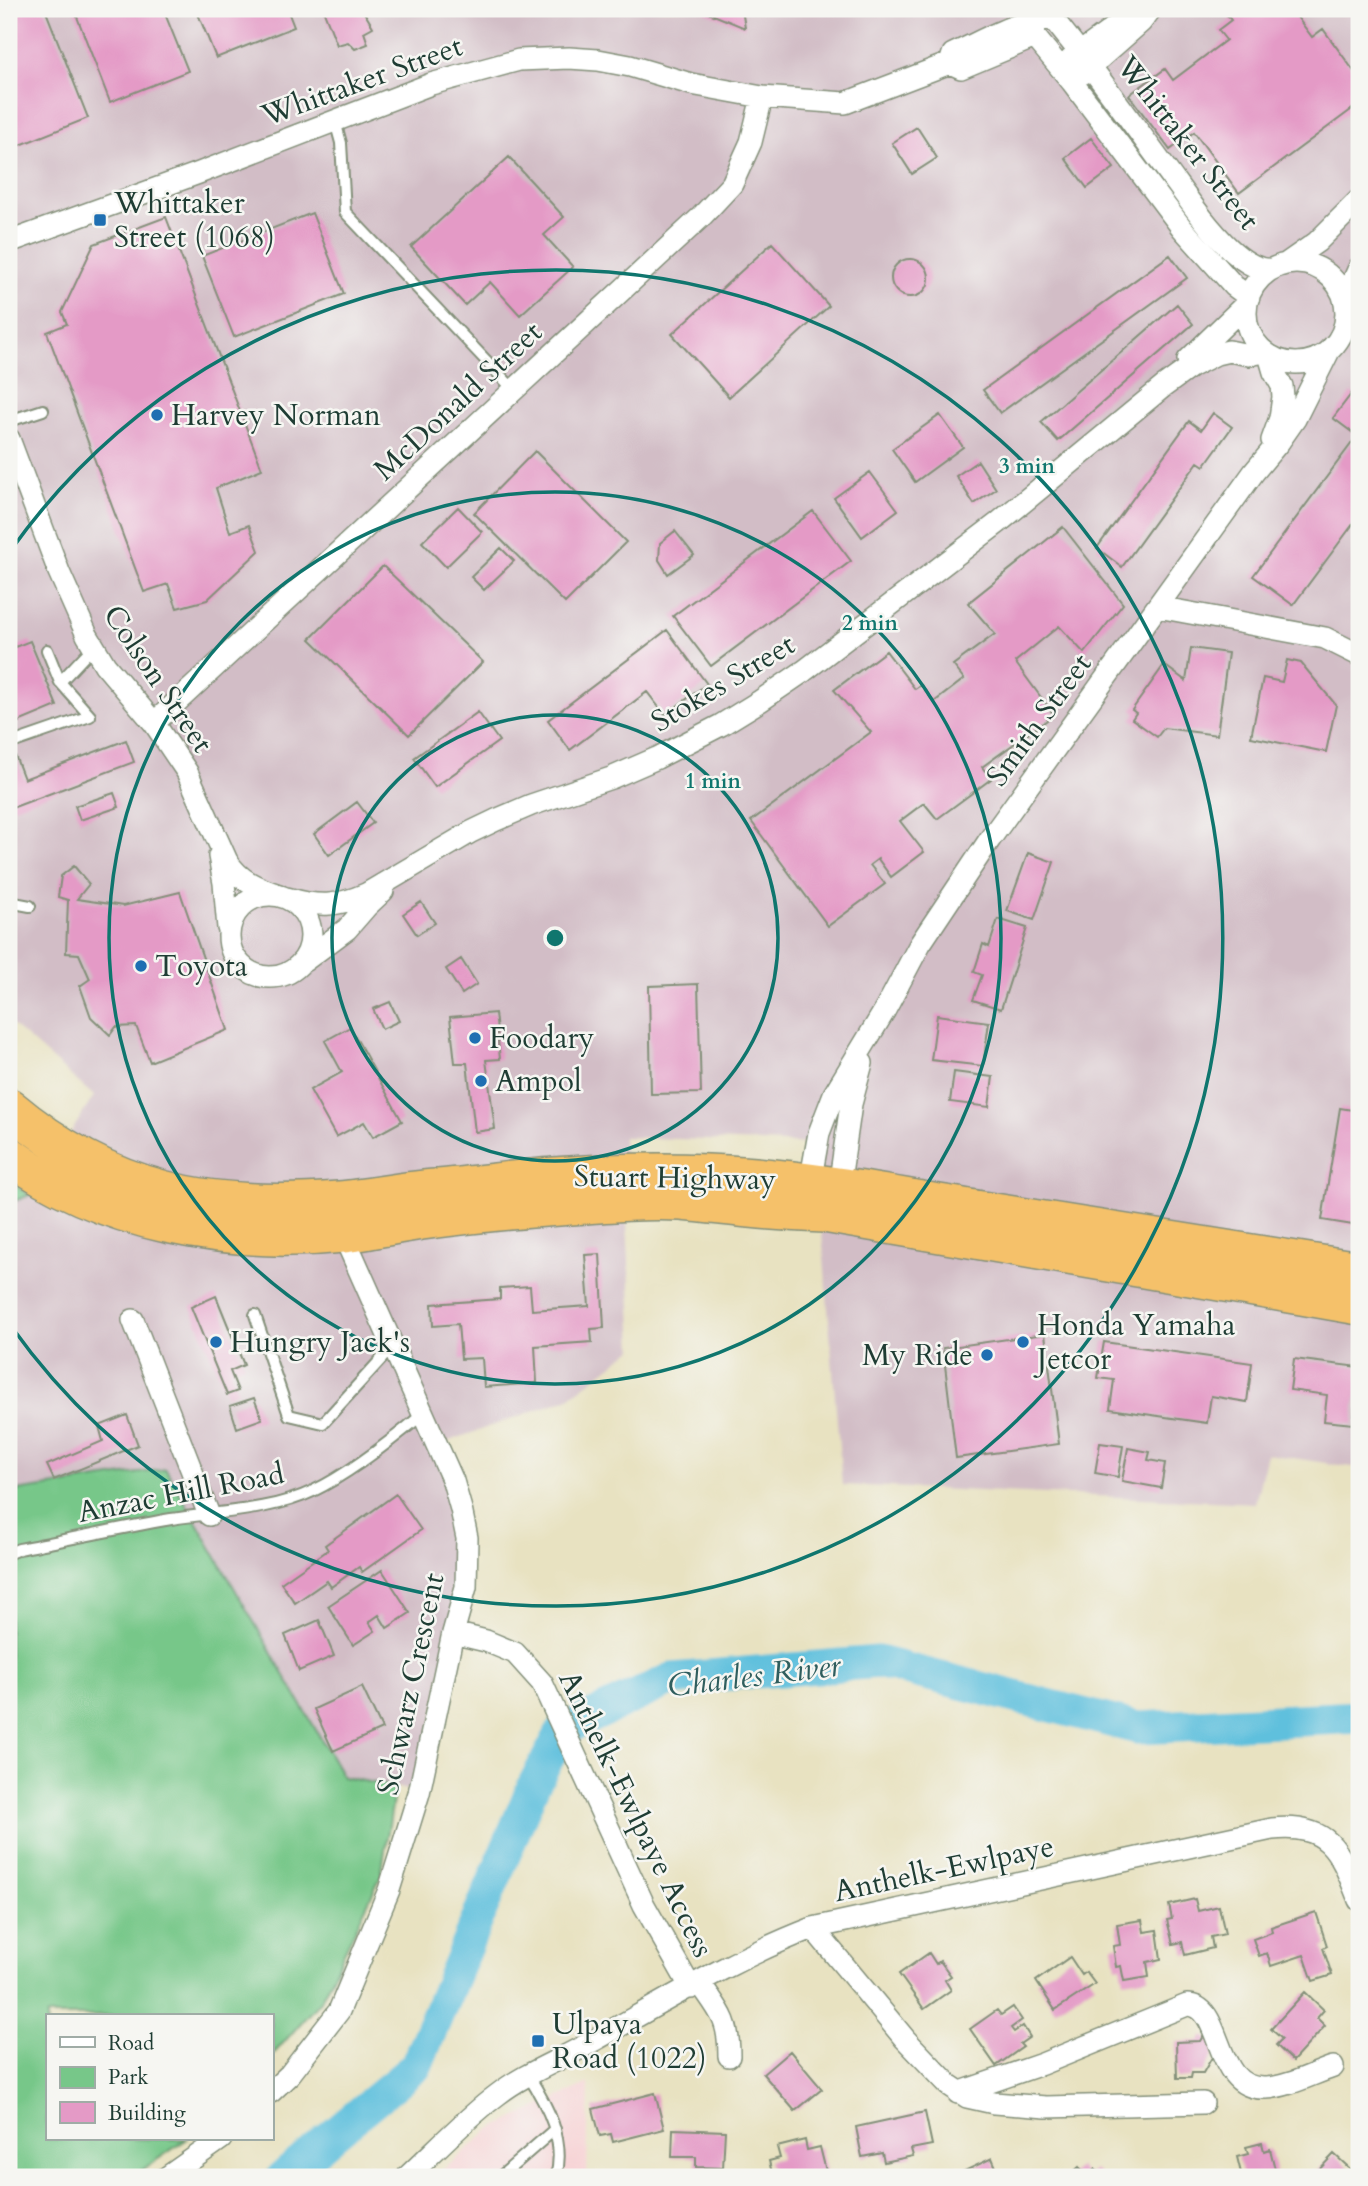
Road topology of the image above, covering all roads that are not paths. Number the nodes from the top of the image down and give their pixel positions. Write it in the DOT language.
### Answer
graph roads {
  1 [pos="1150,9"];
  2 [pos="1031,22"];
  3 [pos="1086,59"];
  4 [pos="1066,75"];
  5 [pos="762,96"];
  6 [pos="335,121"];
  7 [pos="1359,201"];
  8 [pos="9,242"];
  9 [pos="1279,266"];
  10 [pos="1359,268"];
  11 [pos="1248,300"];
  12 [pos="1346,304"];
  13 [pos="1330,349"];
  14 [pos="1267,353"];
  15 [pos="1163,387"];
  16 [pos="514,390"];
  17 [pos="43,410"];
  18 [pos="9,421"];
  19 [pos="10,448"];
  20 [pos="1254,472"];
  21 [pos="1158,607"];
  22 [pos="93,647"];
  23 [pos="47,650"];
  24 [pos="1359,655"];
  25 [pos="60,682"];
  26 [pos="154,723"];
  27 [pos="9,744"];
  28 [pos="215,833"];
  29 [pos="412,868"];
  30 [pos="283,896"];
  31 [pos="9,902"];
  32 [pos="30,906"];
  33 [pos="229,936"];
  34 [pos="304,961"];
  35 [pos="885,1010"];
  36 [pos="9,1107"];
  37 [pos="9,1155"];
  38 [pos="823,1200"];
  39 [pos="342,1217"];
  40 [pos="1359,1270"];
  41 [pos="1359,1306"];
  42 [pos="255,1315"];
  43 [pos="134,1320"];
  44 [pos="393,1344"];
  45 [pos="423,1414"];
  46 [pos="209,1515"];
  47 [pos="9,1553"];
  48 [pos="453,1633"];
  49 [pos="1359,1899"];
  50 [pos="813,1928"];
  51 [pos="695,1985"];
  52 [pos="729,2056"];
  53 [pos="1333,2067"];
  54 [pos="528,2075"];
  55 [pos="273,2090"];
  56 [pos="958,2093"];
  57 [pos="1203,2103"];
  58 [pos="555,2129"];
  59 [pos="221,2140"];
  60 [pos="167,2177"];
  61 [pos="407,2177"];
  62 [pos="500,2177"];
  63 [pos="556,2177"];
  1 -- 3 [label="street"];
  2 -- 3 [label="street, Whittaker Street"];
  2 -- 4 [label="street, Whittaker Street"];
  2 -- 5 [label="street, Whittaker Street"];
  3 -- 4 [label="street"];
  3 -- 9 [label="street, Whittaker Street"];
  4 -- 11 [label="street, Whittaker Street"];
  5 -- 6 [label="street, Whittaker Street"];
  5 -- 16 [label="street, McDonald Street"];
  6 -- 8 [label="street, Whittaker Street"];
  6 -- 16 [label="lane"];
  7 -- 9 [label="street"];
  9 -- 11 [label="street"];
  9 -- 12 [label="street"];
  10 -- 12 [label="street"];
  11 -- 14 [label="street"];
  11 -- 15 [label="street, Stokes Street"];
  12 -- 13 [label="street"];
  13 -- 14 [label="street"];
  13 -- 20 [label="street, Smith Street"];
  14 -- 15 [label="street, Stokes Street"];
  14 -- 20 [label="street, Smith Street"];
  15 -- 29 [label="street, Stokes Street"];
  16 -- 26 [label="street, McDonald Street"];
  17 -- 18 [label="lane"];
  19 -- 22 [label="street, Colson Street"];
  20 -- 21 [label="street, Smith Street"];
  21 -- 24 [label="street"];
  21 -- 35 [label="street, Smith Street"];
  22 -- 25 [label="lane"];
  22 -- 26 [label="street, Colson Street"];
  23 -- 25 [label="lane"];
  25 -- 27 [label="lane"];
  26 -- 28 [label="street, Colson Street"];
  28 -- 30 [label="street, Colson Street"];
  28 -- 33 [label="street, Colson Street"];
  29 -- 30 [label="street"];
  29 -- 34 [label="street"];
  30 -- 33 [label="street"];
  30 -- 34 [label="street"];
  31 -- 32 [label="lane"];
  33 -- 34 [label="street"];
  35 -- 38 [label="street, Smith Street"];
  35 -- 38 [label="street, Smith Street"];
  36 -- 39 [label="highway, Stuart Highway"];
  37 -- 39 [label="highway, Stuart Highway"];
  38 -- 39 [label="highway, Stuart Highway"];
  38 -- 40 [label="highway, Stuart Highway"];
  38 -- 41 [label="highway, Stuart Highway"];
  39 -- 44 [label="street, Schwarz Crescent"];
  42 -- 44 [label="lane"];
  43 -- 46 [label="street"];
  44 -- 45 [label="street, Schwarz Crescent"];
  45 -- 46 [label="lane, Anzac Hill Road"];
  45 -- 48 [label="street, Schwarz Crescent"];
  46 -- 47 [label="lane, Anzac Hill Road"];
  48 -- 51 [label="street, Anthelk-Ewlpaye Access"];
  48 -- 55 [label="street, Schwarz Crescent"];
  49 -- 50 [label="street, Anthelk-Ewlpaye"];
  50 -- 51 [label="street, Anthelk-Ewlpaye"];
  50 -- 56 [label="street"];
  51 -- 52 [label="street, Anthelk-Ewlpaye Access"];
  51 -- 54 [label="street, Anthelk-Ewlpaye"];
  53 -- 56 [label="street"];
  54 -- 58 [label="lane"];
  54 -- 61 [label="street, Anthelk-Ewlpaye"];
  56 -- 57 [label="street"];
  58 -- 62 [label="lane"];
  58 -- 63 [label="lane"];
  59 -- 60 [label="street"];
}
